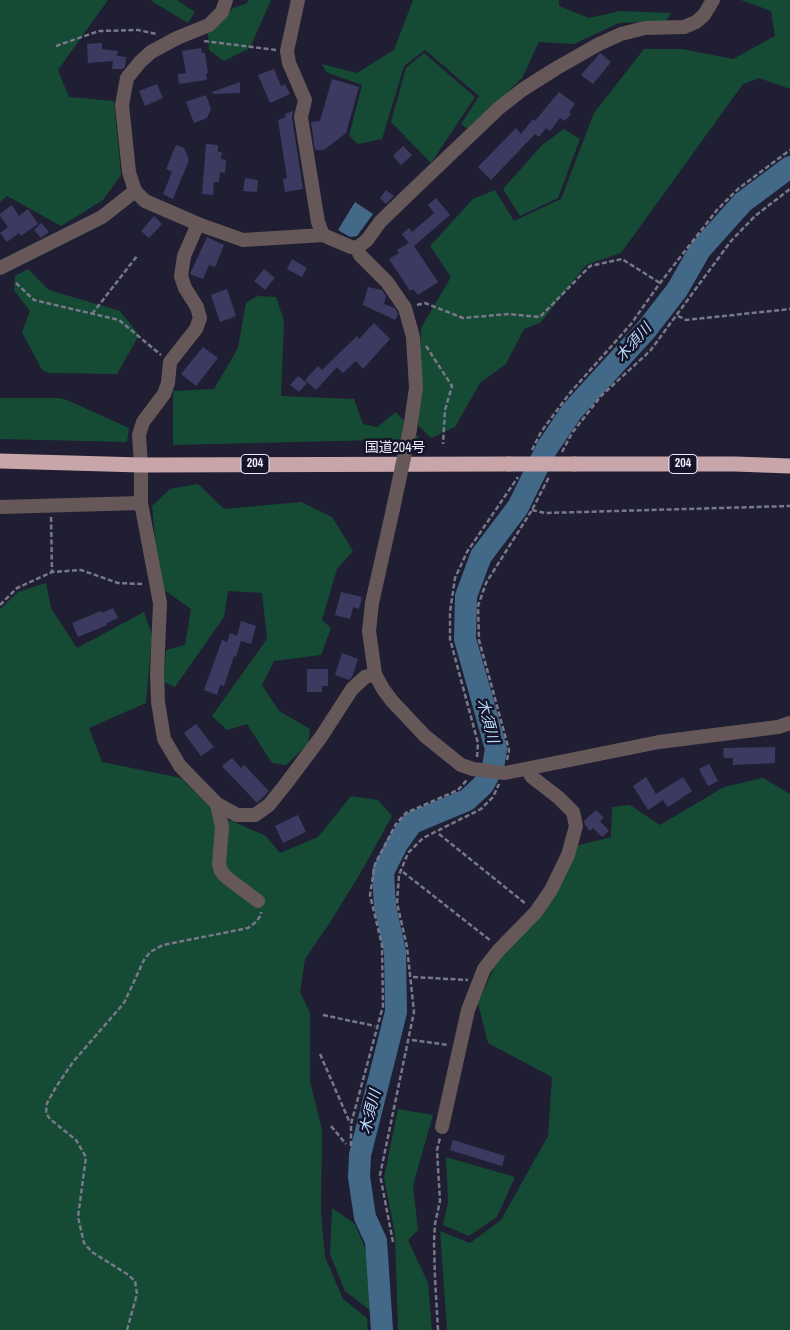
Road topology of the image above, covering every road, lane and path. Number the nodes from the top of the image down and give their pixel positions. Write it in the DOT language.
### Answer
graph roads {
  1 [pos="226,0"];
  2 [pos="298,0"];
  3 [pos="713,0"];
  4 [pos="790,150"];
  5 [pos="790,189"];
  6 [pos="135,191"];
  7 [pos="198,224"];
  8 [pos="324,235"];
  9 [pos="357,248"];
  10 [pos="137,256"];
  11 [pos="0,268"];
  12 [pos="16,283"];
  13 [pos="660,283"];
  14 [pos="405,308"];
  15 [pos="790,309"];
  16 [pos="92,314"];
  17 [pos="678,316"];
  18 [pos="413,336"];
  19 [pos="170,362"];
  20 [pos="443,444"];
  21 [pos="529,456"];
  22 [pos="559,459"];
  23 [pos="0,461"];
  24 [pos="142,464"];
  25 [pos="790,466"];
  26 [pos="515,468"];
  27 [pos="550,476"];
  28 [pos="141,503"];
  29 [pos="50,506"];
  30 [pos="790,506"];
  31 [pos="0,507"];
  32 [pos="532,510"];
  33 [pos="52,572"];
  34 [pos="156,584"];
  35 [pos="0,606"];
  36 [pos="375,674"];
  37 [pos="790,723"];
  38 [pos="473,769"];
  39 [pos="528,769"];
  40 [pos="505,773"];
  41 [pos="217,804"];
  42 [pos="439,834"];
  43 [pos="403,872"];
  44 [pos="258,900"];
  45 [pos="530,906"];
  46 [pos="494,943"];
  47 [pos="413,977"];
  48 [pos="472,981"];
  49 [pos="323,1015"];
  50 [pos="375,1026"];
  51 [pos="412,1040"];
  52 [pos="452,1046"];
  53 [pos="320,1054"];
  54 [pos="351,1124"];
  55 [pos="331,1126"];
  56 [pos="442,1127"];
  57 [pos="346,1144"];
  58 [pos="351,1146"];
  59 [pos="393,1242"];
  60 [pos="127,1330"];
  61 [pos="438,1330"];
  1 -- 6 [label="street"];
  2 -- 8 [label="street"];
  3 -- 9 [label="street"];
  4 -- 13 [label="path"];
  5 -- 17 [label="path"];
  6 -- 7 [label="street"];
  6 -- 11 [label="street"];
  7 -- 8 [label="street"];
  7 -- 19 [label="street"];
  8 -- 9 [label="street"];
  9 -- 14 [label="street"];
  10 -- 16 [label="path"];
  12 -- 16 [label="path"];
  13 -- 14 [label="path"];
  13 -- 21 [label="path"];
  14 -- 18 [label="street"];
  15 -- 17 [label="path"];
  16 -- 19 [label="path"];
  17 -- 22 [label="path"];
  18 -- 20 [label="path"];
  18 -- 36 [label="street, bridge"];
  19 -- 24 [label="street"];
  23 -- 24 [label="highway, 国道204号 / 204"];
  24 -- 26 [label="highway, 国道204号 / 204"];
  24 -- 28 [label="street"];
  25 -- 26 [label="highway, 国道204号 / 204, bridge"];
  26 -- 38 [label="path"];
  27 -- 32 [label="path"];
  28 -- 29 [label="street"];
  28 -- 34 [label="street"];
  29 -- 31 [label="street"];
  29 -- 33 [label="path"];
  30 -- 32 [label="path"];
  32 -- 40 [label="path"];
  33 -- 34 [label="path"];
  33 -- 35 [label="path"];
  34 -- 41 [label="street"];
  36 -- 38 [label="street"];
  36 -- 41 [label="street"];
  37 -- 39 [label="street"];
  38 -- 40 [label="street"];
  38 -- 54 [label="path"];
  39 -- 40 [label="street"];
  39 -- 56 [label="street"];
  40 -- 59 [label="path"];
  41 -- 44 [label="street"];
  42 -- 45 [label="path"];
  43 -- 46 [label="path"];
  44 -- 60 [label="path"];
  47 -- 48 [label="path"];
  49 -- 50 [label="path"];
  51 -- 52 [label="path"];
  53 -- 54 [label="path"];
  54 -- 58 [label="path"];
  55 -- 57 [label="path"];
  56 -- 61 [label="path"];
}
